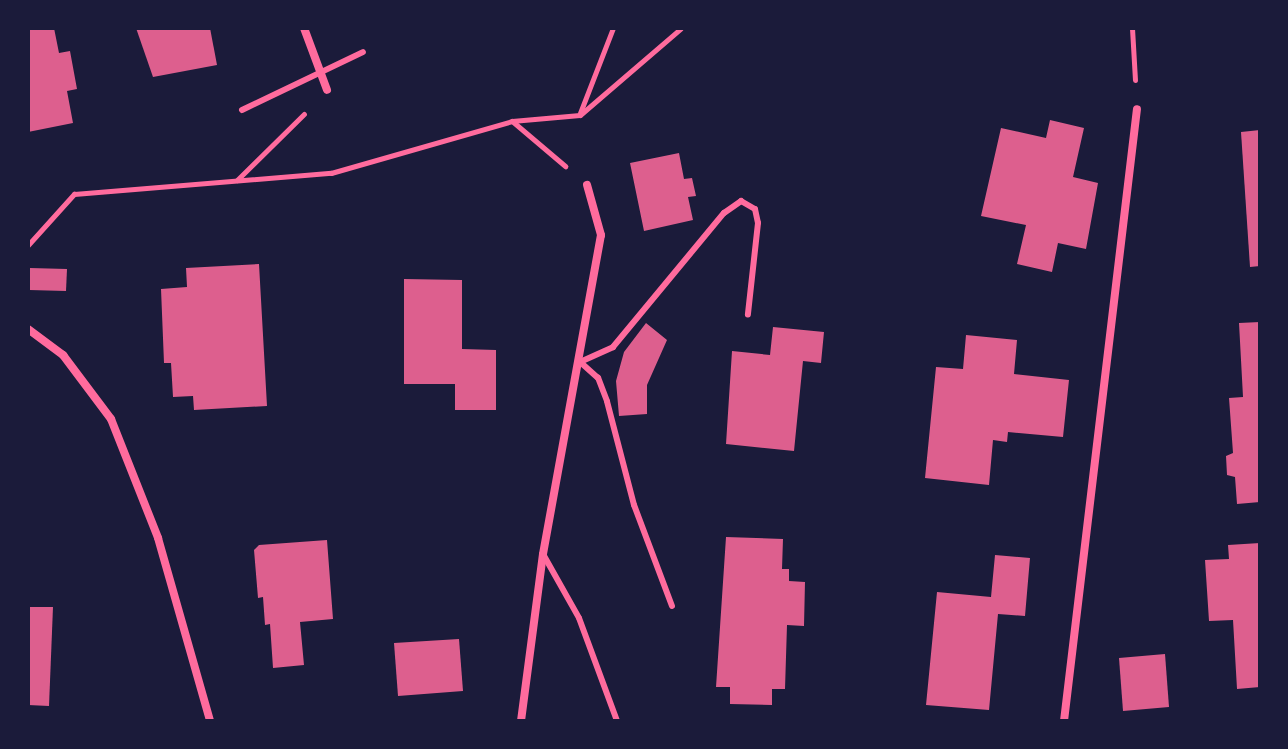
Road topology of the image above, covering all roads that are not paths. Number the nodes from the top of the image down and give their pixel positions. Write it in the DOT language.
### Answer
graph roads {
  1 [pos="304,28"];
  2 [pos="363,52"];
  3 [pos="320,74"];
  4 [pos="327,90"];
  5 [pos="1137,109"];
  6 [pos="242,110"];
  7 [pos="587,185"];
  8 [pos="748,314"];
  9 [pos="28,329"];
  10 [pos="580,362"];
  11 [pos="543,554"];
  12 [pos="672,606"];
  13 [pos="210,721"];
  14 [pos="521,721"];
  15 [pos="617,721"];
  16 [pos="1064,721"];
  1 -- 3 [label="street"];
  2 -- 3 [label="lane"];
  3 -- 4 [label="street"];
  3 -- 6 [label="lane"];
  5 -- 16 [label="street"];
  7 -- 10 [label="street"];
  8 -- 10 [label="lane"];
  9 -- 13 [label="street"];
  10 -- 11 [label="street"];
  10 -- 12 [label="lane"];
  11 -- 14 [label="street"];
  11 -- 15 [label="lane"];
}
